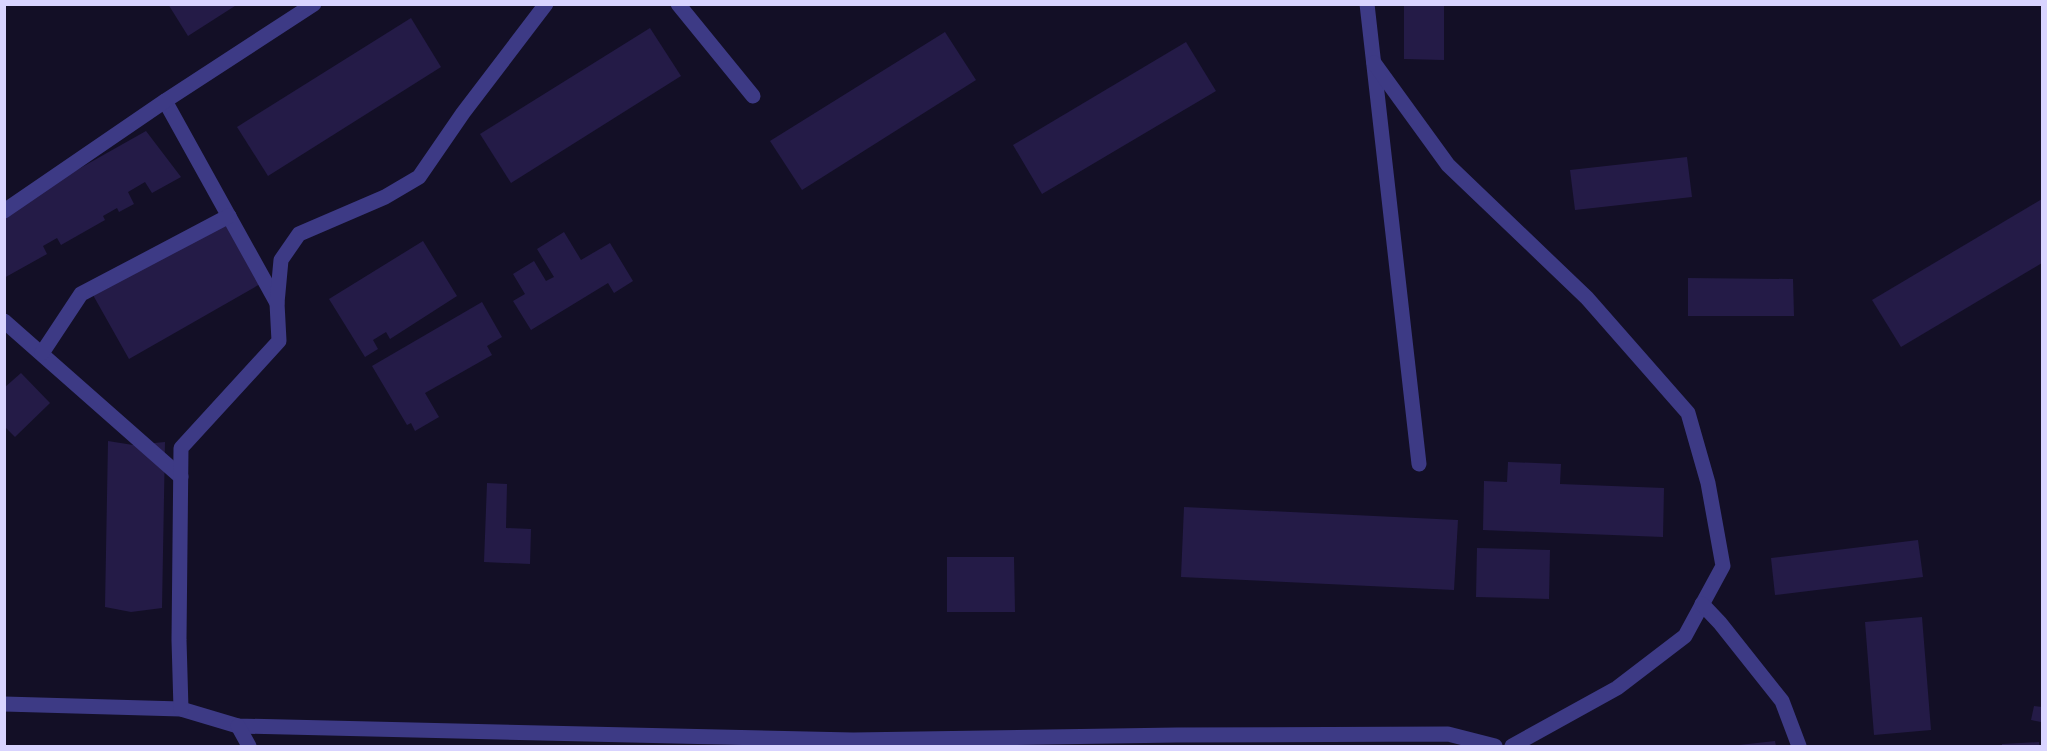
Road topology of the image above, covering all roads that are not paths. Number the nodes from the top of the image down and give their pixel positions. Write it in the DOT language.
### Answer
graph roads {
  1 [pos="314,4"];
  2 [pos="546,4"];
  3 [pos="678,4"];
  4 [pos="1367,4"];
  5 [pos="1374,63"];
  6 [pos="753,96"];
  7 [pos="165,101"];
  8 [pos="4,211"];
  9 [pos="229,216"];
  10 [pos="277,303"];
  11 [pos="4,321"];
  12 [pos="42,353"];
  13 [pos="1419,464"];
  14 [pos="181,477"];
  15 [pos="1702,604"];
  16 [pos="4,704"];
  17 [pos="181,708"];
  18 [pos="238,726"];
  19 [pos="766,742"];
  20 [pos="249,747"];
  21 [pos="1495,747"];
  22 [pos="1512,747"];
  23 [pos="1799,747"];
  1 -- 7 [label="street"];
  2 -- 10 [label="street"];
  3 -- 6 [label="street"];
  4 -- 5 [label="street"];
  5 -- 13 [label="street"];
  5 -- 15 [label="street"];
  7 -- 8 [label="street"];
  7 -- 9 [label="street"];
  9 -- 10 [label="street"];
  9 -- 12 [label="street"];
  10 -- 14 [label="street"];
  11 -- 12 [label="street"];
  12 -- 14 [label="street"];
  14 -- 17 [label="street"];
  15 -- 22 [label="street"];
  15 -- 23 [label="street"];
  16 -- 17 [label="street"];
  17 -- 18 [label="street"];
  18 -- 19 [label="street"];
  18 -- 20 [label="street"];
  19 -- 21 [label="street"];
}
